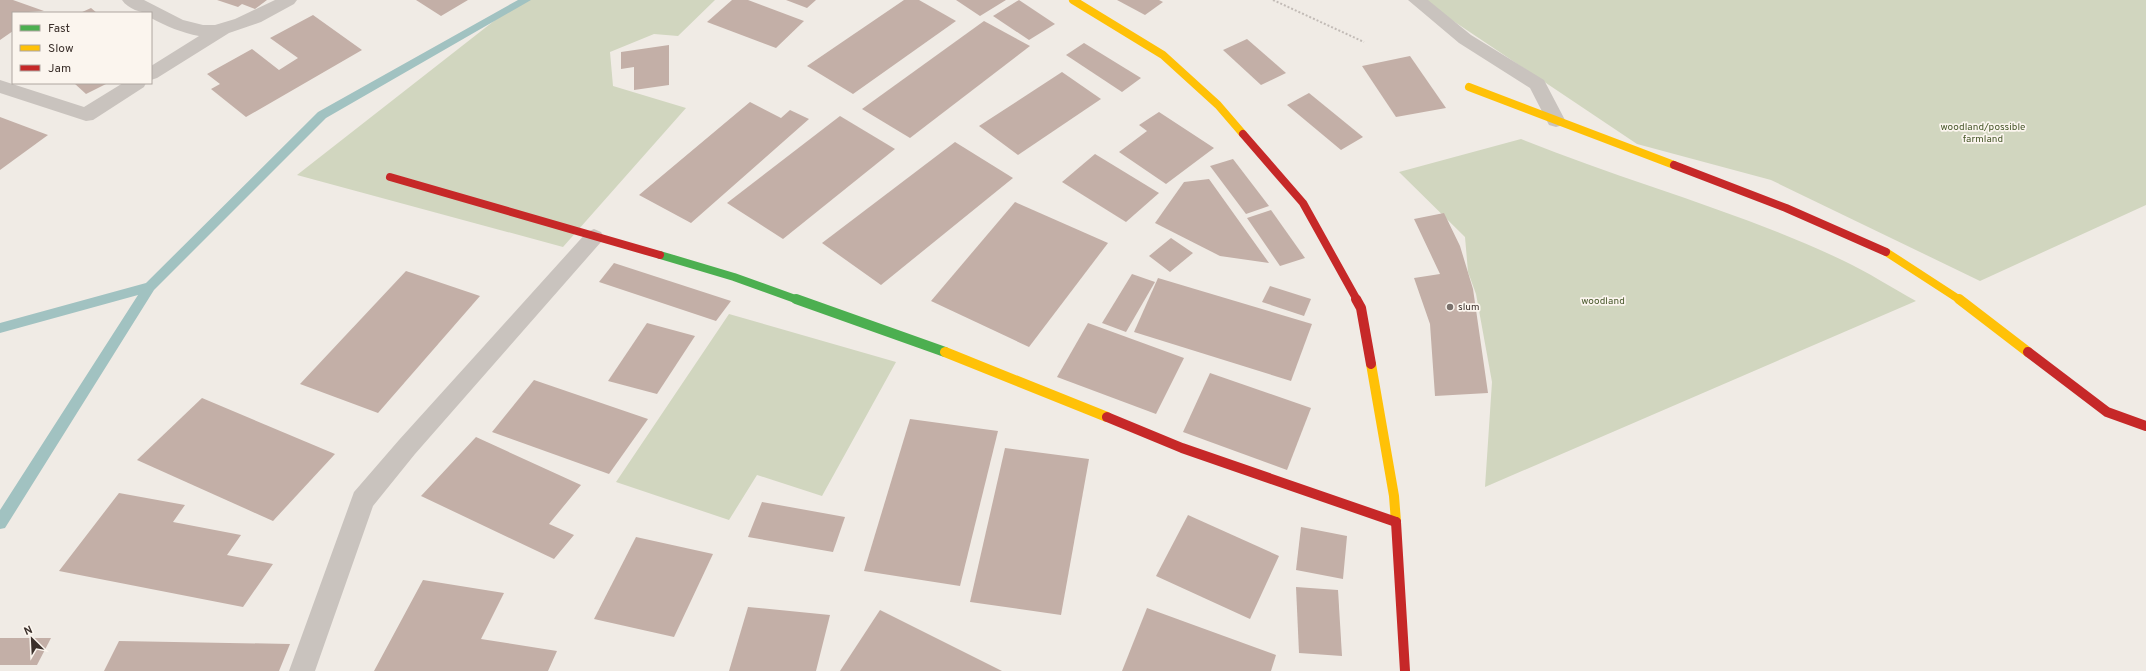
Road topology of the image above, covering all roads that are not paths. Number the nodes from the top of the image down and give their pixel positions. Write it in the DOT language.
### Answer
graph roads {
  1 [pos="130,0"];
  2 [pos="288,0"];
  3 [pos="1073,0"];
  4 [pos="1417,0"];
  5 [pos="222,30"];
  6 [pos="152,73"];
  7 [pos="135,84"];
  8 [pos="0,86"];
  9 [pos="1469,88"];
  10 [pos="1556,120"];
  11 [pos="390,177"];
  12 [pos="594,237"];
  13 [pos="2146,426"];
  14 [pos="1396,522"];
  15 [pos="302,671"];
  16 [pos="1405,671"];
  1 -- 5 [label="street"];
  2 -- 5 [label="street"];
  3 -- 14 [label="street"];
  4 -- 10 [label="street"];
  5 -- 6 [label="street"];
  7 -- 8 [label="street"];
  9 -- 10 [label="street"];
  10 -- 13 [label="street"];
  11 -- 12 [label="street"];
  12 -- 14 [label="street"];
  12 -- 15 [label="street"];
  14 -- 16 [label="street"];
}
